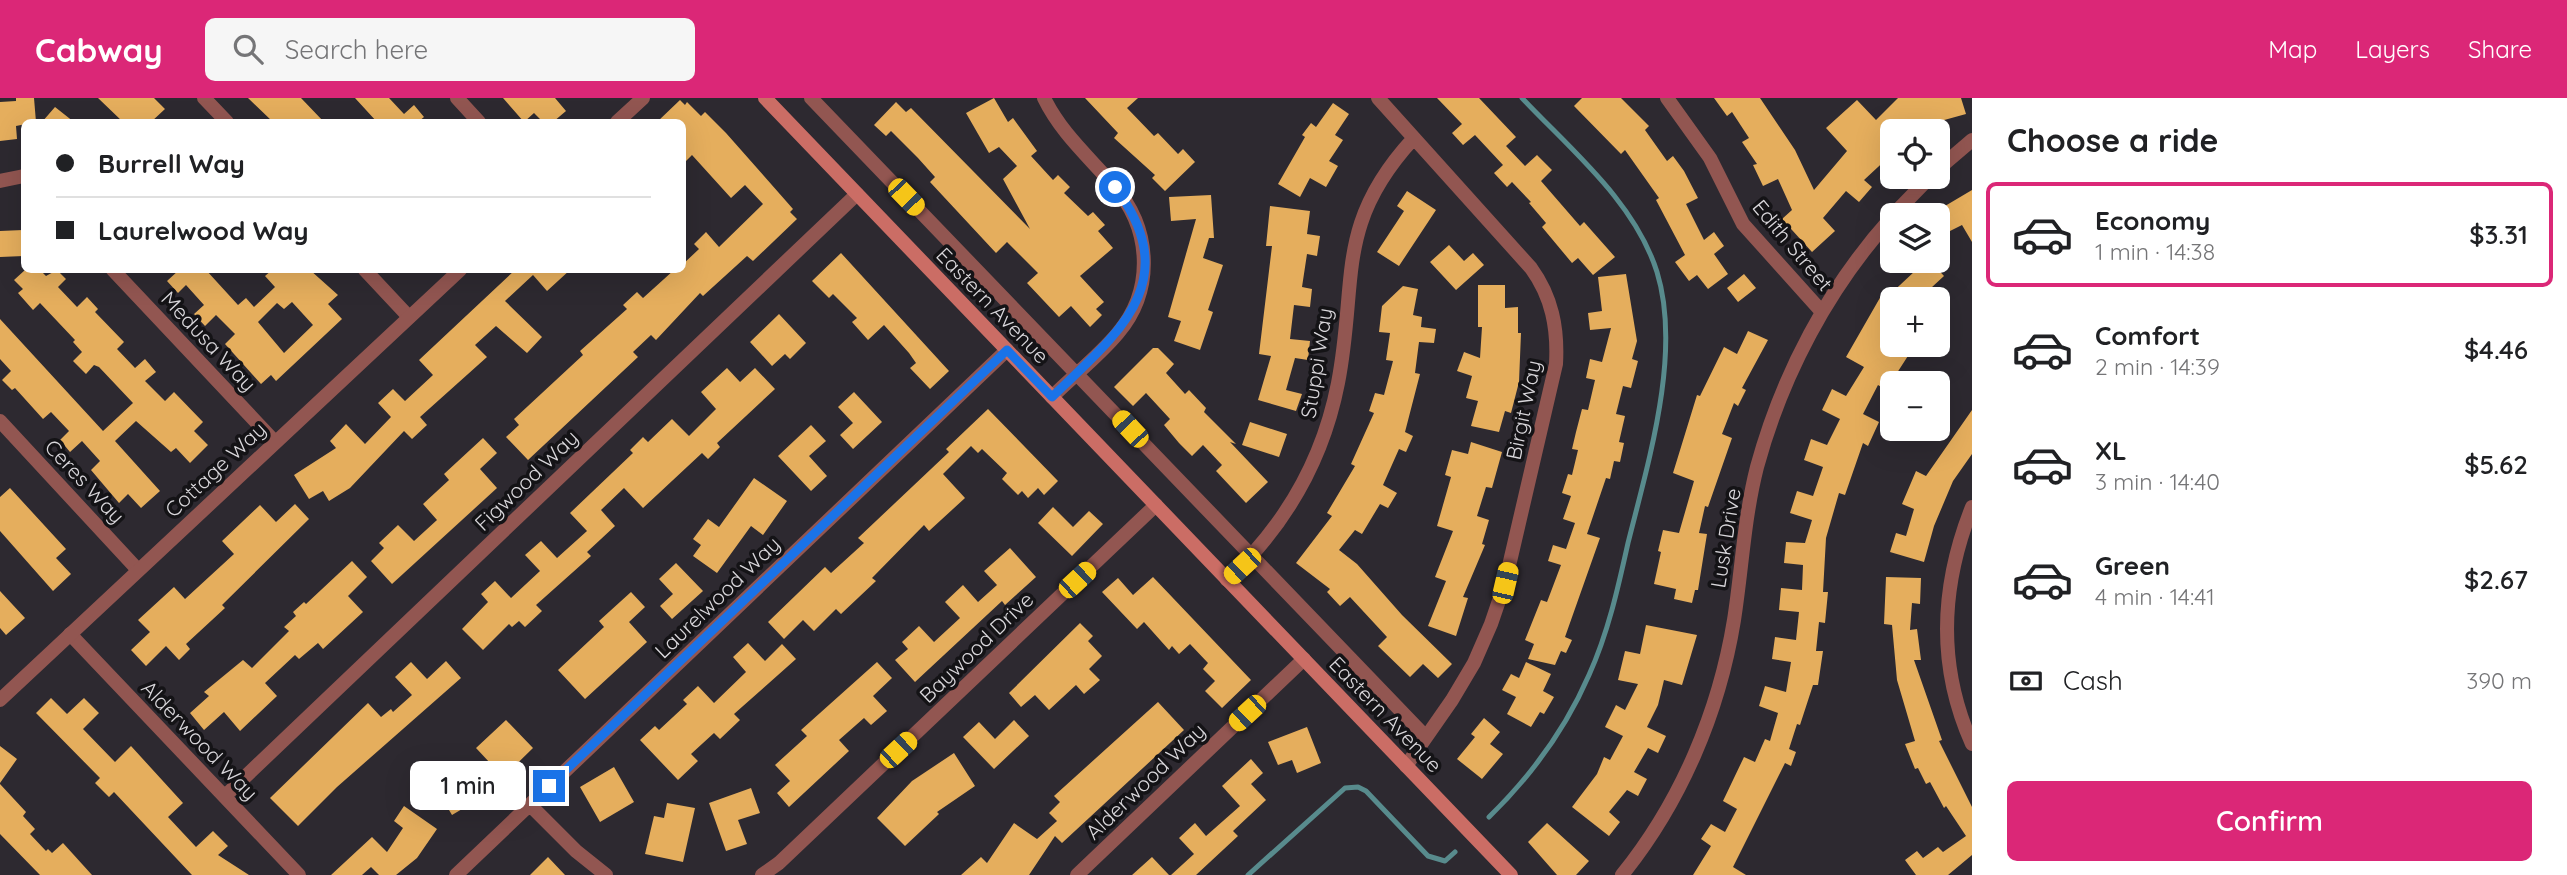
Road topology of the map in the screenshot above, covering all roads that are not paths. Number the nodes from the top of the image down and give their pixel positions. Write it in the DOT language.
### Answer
graph roads {
  1 [pos="204,98"];
  2 [pos="457,98"];
  3 [pos="643,98"];
  4 [pos="765,98"];
  5 [pos="811,98"];
  6 [pos="1044,98"];
  7 [pos="1378,98"];
  8 [pos="1667,98"];
  9 [pos="224,119"];
  10 [pos="476,119"];
  11 [pos="620,119"];
  12 [pos="1413,139"];
  13 [pos="1972,140"];
  14 [pos="1950,159"];
  15 [pos="21,177"];
  16 [pos="0,181"];
  17 [pos="1918,189"];
  18 [pos="857,194"];
  19 [pos="1905,203"];
  20 [pos="1880,231"];
  21 [pos="116,273"];
  22 [pos="368,273"];
  23 [pos="457,273"];
  24 [pos="1822,312"];
  25 [pos="409,317"];
  26 [pos="1007,350"];
  27 [pos="1077,373"];
  28 [pos="1052,397"];
  29 [pos="0,421"];
  30 [pos="275,442"];
  31 [pos="1156,505"];
  32 [pos="1972,507"];
  33 [pos="1251,555"];
  34 [pos="138,570"];
  35 [pos="1227,580"];
  36 [pos="70,634"];
  37 [pos="1304,659"];
  38 [pos="0,700"];
  39 [pos="1425,736"];
  40 [pos="1972,744"];
  41 [pos="1406,766"];
  42 [pos="225,796"];
  43 [pos="530,804"];
  44 [pos="299,875"];
  45 [pos="456,875"];
  46 [pos="606,875"];
  47 [pos="762,875"];
  48 [pos="1077,875"];
  49 [pos="1511,875"];
  50 [pos="1622,875"];
  1 -- 9 [label="street"];
  2 -- 10 [label="street"];
  3 -- 11 [label="street"];
  4 -- 18 [label="main road, Eastern Avenue"];
  5 -- 27 [label="street"];
  6 -- 27 [label="street"];
  7 -- 12 [label="street, Birgit Way"];
  8 -- 24 [label="street, Edith Street"];
  12 -- 33 [label="street, Stuppi Way"];
  12 -- 39 [label="street, Birgit Way"];
  13 -- 14 [label="street"];
  15 -- 16 [label="street"];
  17 -- 19 [label="street, Lusk Drive"];
  18 -- 26 [label="main road, Eastern Avenue"];
  18 -- 42 [label="street, Figwood Way"];
  20 -- 24 [label="street, Lusk Drive"];
  21 -- 30 [label="street, Medusa Way"];
  22 -- 25 [label="street"];
  23 -- 25 [label="street, Cottage Way"];
  24 -- 50 [label="street, Lusk Drive"];
  25 -- 30 [label="street, Cottage Way"];
  26 -- 28 [label="main road, Eastern Avenue"];
  26 -- 43 [label="street, Laurelwood Way"];
  27 -- 28 [label="street"];
  27 -- 33 [label="street"];
  28 -- 31 [label="main road, Eastern Avenue"];
  29 -- 34 [label="street, Ceres Way"];
  30 -- 34 [label="street, Cottage Way"];
  31 -- 35 [label="main road, Eastern Avenue"];
  31 -- 47 [label="street, Baywood Drive"];
  32 -- 40 [label="street"];
  33 -- 35 [label="street, Stuppi Way"];
  33 -- 39 [label="street"];
  34 -- 36 [label="street, Cottage Way"];
  35 -- 37 [label="main road, Eastern Avenue"];
  36 -- 38 [label="street, Cottage Way"];
  36 -- 42 [label="street, Alderwood Way"];
  37 -- 41 [label="main road, Eastern Avenue"];
  37 -- 48 [label="street, Alderwood Way"];
  39 -- 41 [label="street, Birgit Way"];
  41 -- 49 [label="main road, Eastern Avenue"];
  42 -- 44 [label="street, Alderwood Way"];
  43 -- 45 [label="street, Laurelwood Way"];
  43 -- 46 [label="street"];
}
